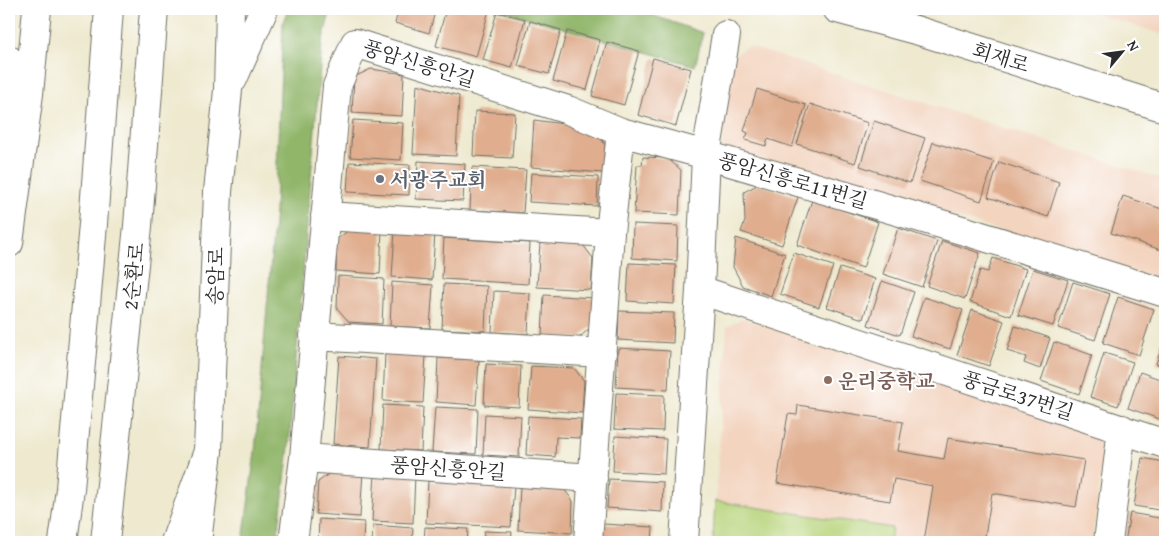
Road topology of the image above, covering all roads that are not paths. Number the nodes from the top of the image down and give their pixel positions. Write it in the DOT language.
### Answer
graph roads {
  1 [pos="37,9"];
  2 [pos="109,9"];
  3 [pos="154,9"];
  4 [pos="264,9"];
  5 [pos="842,10"];
  6 [pos="224,15"];
  7 [pos="726,35"];
  8 [pos="9,60"];
  9 [pos="228,90"];
  10 [pos="29,94"];
  11 [pos="1165,108"];
  12 [pos="621,132"];
  13 [pos="706,154"];
  14 [pos="325,216"];
  15 [pos="610,233"];
  16 [pos="9,243"];
  17 [pos="700,290"];
  18 [pos="1165,293"];
  19 [pos="314,336"];
  20 [pos="602,353"];
  21 [pos="1122,429"];
  22 [pos="1165,444"];
  23 [pos="208,451"];
  24 [pos="304,458"];
  25 [pos="592,478"];
  26 [pos="63,542"];
  27 [pos="105,542"];
  28 [pos="175,542"];
  29 [pos="197,542"];
  30 [pos="293,542"];
  31 [pos="588,542"];
  32 [pos="684,542"];
  33 [pos="1108,542"];
  1 -- 10 [label="main road"];
  2 -- 26 [label="main road"];
  3 -- 27 [label="main road, 2순환로"];
  4 -- 9 [label="main road"];
  5 -- 11 [label="main road, 회재로"];
  6 -- 9 [label="main road, 송암로"];
  7 -- 13 [label="main road"];
  8 -- 10 [label="main road"];
  9 -- 23 [label="main road, 송암로"];
  10 -- 16 [label="main road"];
  12 -- 13 [label="main road, 풍암신흥안길"];
  12 -- 14 [label="main road, 풍암신흥안길"];
  12 -- 15 [label="main road"];
  13 -- 17 [label="main road, 풍암신흥로11번길"];
  13 -- 18 [label="main road, 풍암신흥로11번길"];
  14 -- 15 [label="main road"];
  14 -- 19 [label="main road, 풍암신흥안길"];
  15 -- 20 [label="main road"];
  17 -- 21 [label="main road, 풍금로37번길"];
  17 -- 32 [label="main road, 풍암신흥로11번길"];
  19 -- 20 [label="main road"];
  19 -- 24 [label="main road, 풍암신흥안길"];
  20 -- 25 [label="main road"];
  21 -- 22 [label="main road, 풍금로37번길"];
  21 -- 33 [label="main road"];
  23 -- 28 [label="main road"];
  23 -- 29 [label="main road, 송암로"];
  24 -- 25 [label="main road, 풍암신흥안길"];
  24 -- 30 [label="main road, 풍암신흥안길"];
  25 -- 31 [label="main road"];
}
